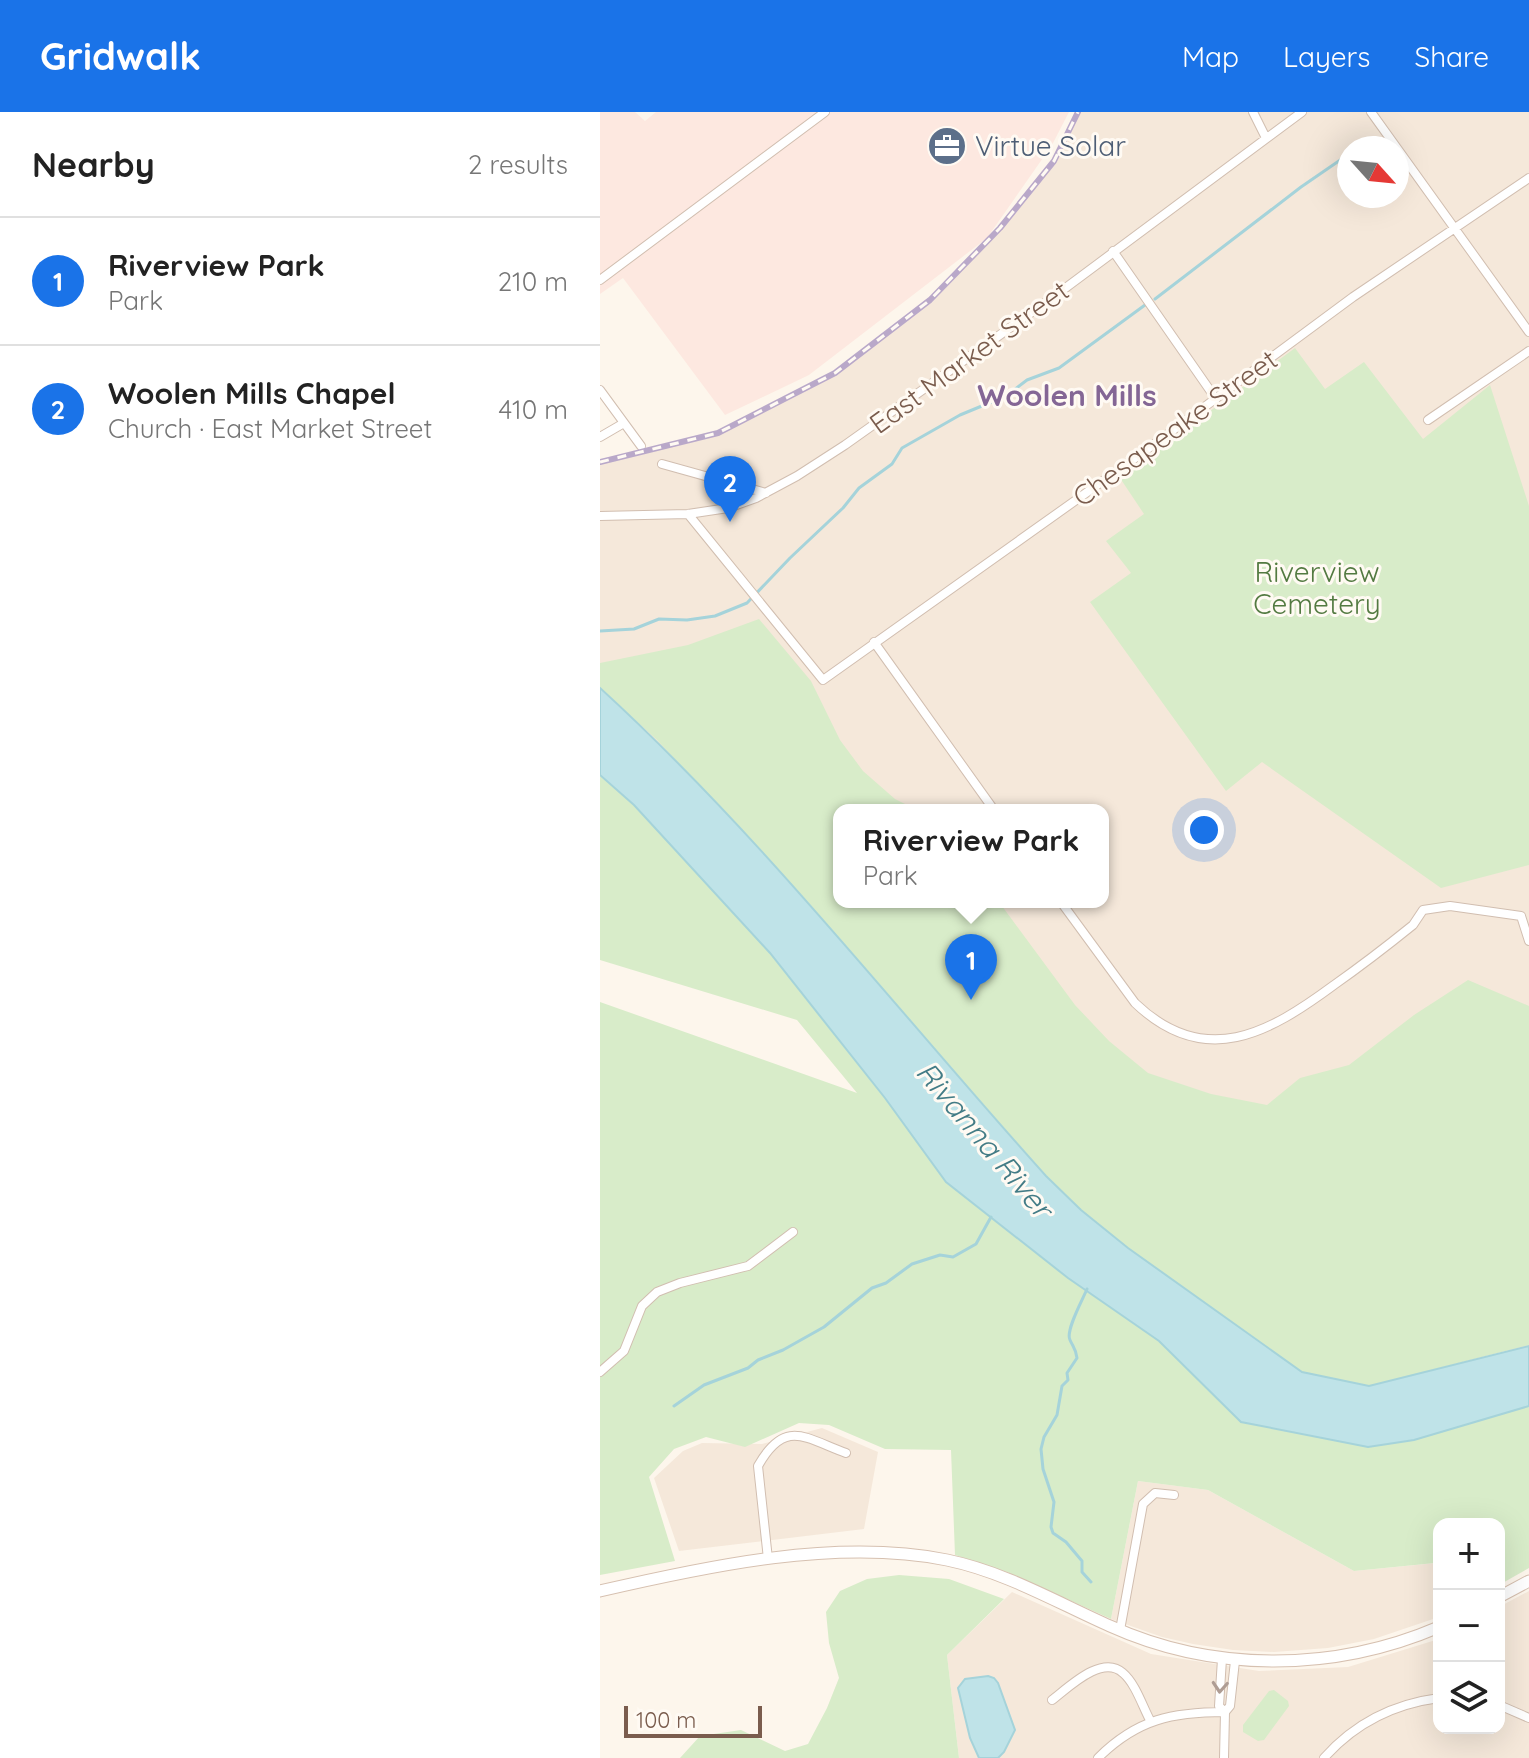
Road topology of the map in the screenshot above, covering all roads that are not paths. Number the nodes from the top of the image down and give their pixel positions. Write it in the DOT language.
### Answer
graph roads {
  1 [pos="825,112"];
  2 [pos="1253,112"];
  3 [pos="1302,112"];
  4 [pos="1371,112"];
  5 [pos="1266,138"];
  6 [pos="1529,178"];
  7 [pos="1454,227"];
  8 [pos="1113,251"];
  9 [pos="600,280"];
  10 [pos="1529,332"];
  11 [pos="1529,351"];
  12 [pos="600,390"];
  13 [pos="1216,399"];
  14 [pos="1428,420"];
  15 [pos="624,423"];
  16 [pos="600,437"];
  17 [pos="641,446"];
  18 [pos="662,464"];
  19 [pos="766,493"];
  20 [pos="688,514"];
  21 [pos="600,516"];
  22 [pos="874,642"];
  23 [pos="990,804"];
  24 [pos="1066,908"];
  25 [pos="1529,909"];
  26 [pos="1521,916"];
  27 [pos="1529,941"];
  28 [pos="793,1232"];
  29 [pos="600,1372"];
  30 [pos="846,1453"];
  31 [pos="1174,1495"];
  32 [pos="768,1559"];
  33 [pos="648,1580"];
  34 [pos="1529,1581"];
  35 [pos="600,1583"];
  36 [pos="600,1591"];
  37 [pos="1505,1594"];
  38 [pos="1433,1629"];
  39 [pos="1120,1630"];
  40 [pos="1228,1660"];
  41 [pos="1433,1699"];
  42 [pos="1052,1700"];
  43 [pos="1505,1708"];
  44 [pos="1225,1712"];
  45 [pos="1529,1718"];
  46 [pos="1151,1722"];
  47 [pos="1098,1758"];
  48 [pos="1224,1758"];
  49 [pos="1324,1758"];
  1 -- 9 [label="street"];
  2 -- 5 [label="street"];
  3 -- 5 [label="street, East Market Street"];
  4 -- 7 [label="street"];
  5 -- 8 [label="street, East Market Street"];
  6 -- 7 [label="street, Chesapeake Street"];
  7 -- 10 [label="street"];
  7 -- 13 [label="street, Chesapeake Street"];
  8 -- 13 [label="street"];
  8 -- 19 [label="street, East Market Street"];
  11 -- 14 [label="street"];
  12 -- 15 [label="street"];
  13 -- 22 [label="street, Chesapeake Street"];
  15 -- 16 [label="street"];
  15 -- 17 [label="street"];
  18 -- 19 [label="street"];
  19 -- 20 [label="street, East Market Street"];
  20 -- 21 [label="street, East Market Street"];
  20 -- 22 [label="street, Chesapeake Street"];
  22 -- 23 [label="street"];
  24 -- 26 [label="street"];
  25 -- 26 [label="street"];
  26 -- 27 [label="street"];
  28 -- 29 [label="street"];
  30 -- 32 [label="street"];
  31 -- 39 [label="street"];
  32 -- 33 [label="street"];
  32 -- 39 [label="street"];
  33 -- 35 [label="street"];
  33 -- 36 [label="street"];
  34 -- 37 [label="street"];
  38 -- 40 [label="street"];
  39 -- 40 [label="street"];
  40 -- 44 [label="street"];
  41 -- 49 [label="street"];
  42 -- 46 [label="street"];
  43 -- 45 [label="street"];
  44 -- 46 [label="street"];
  44 -- 48 [label="street"];
  46 -- 47 [label="street"];
}
